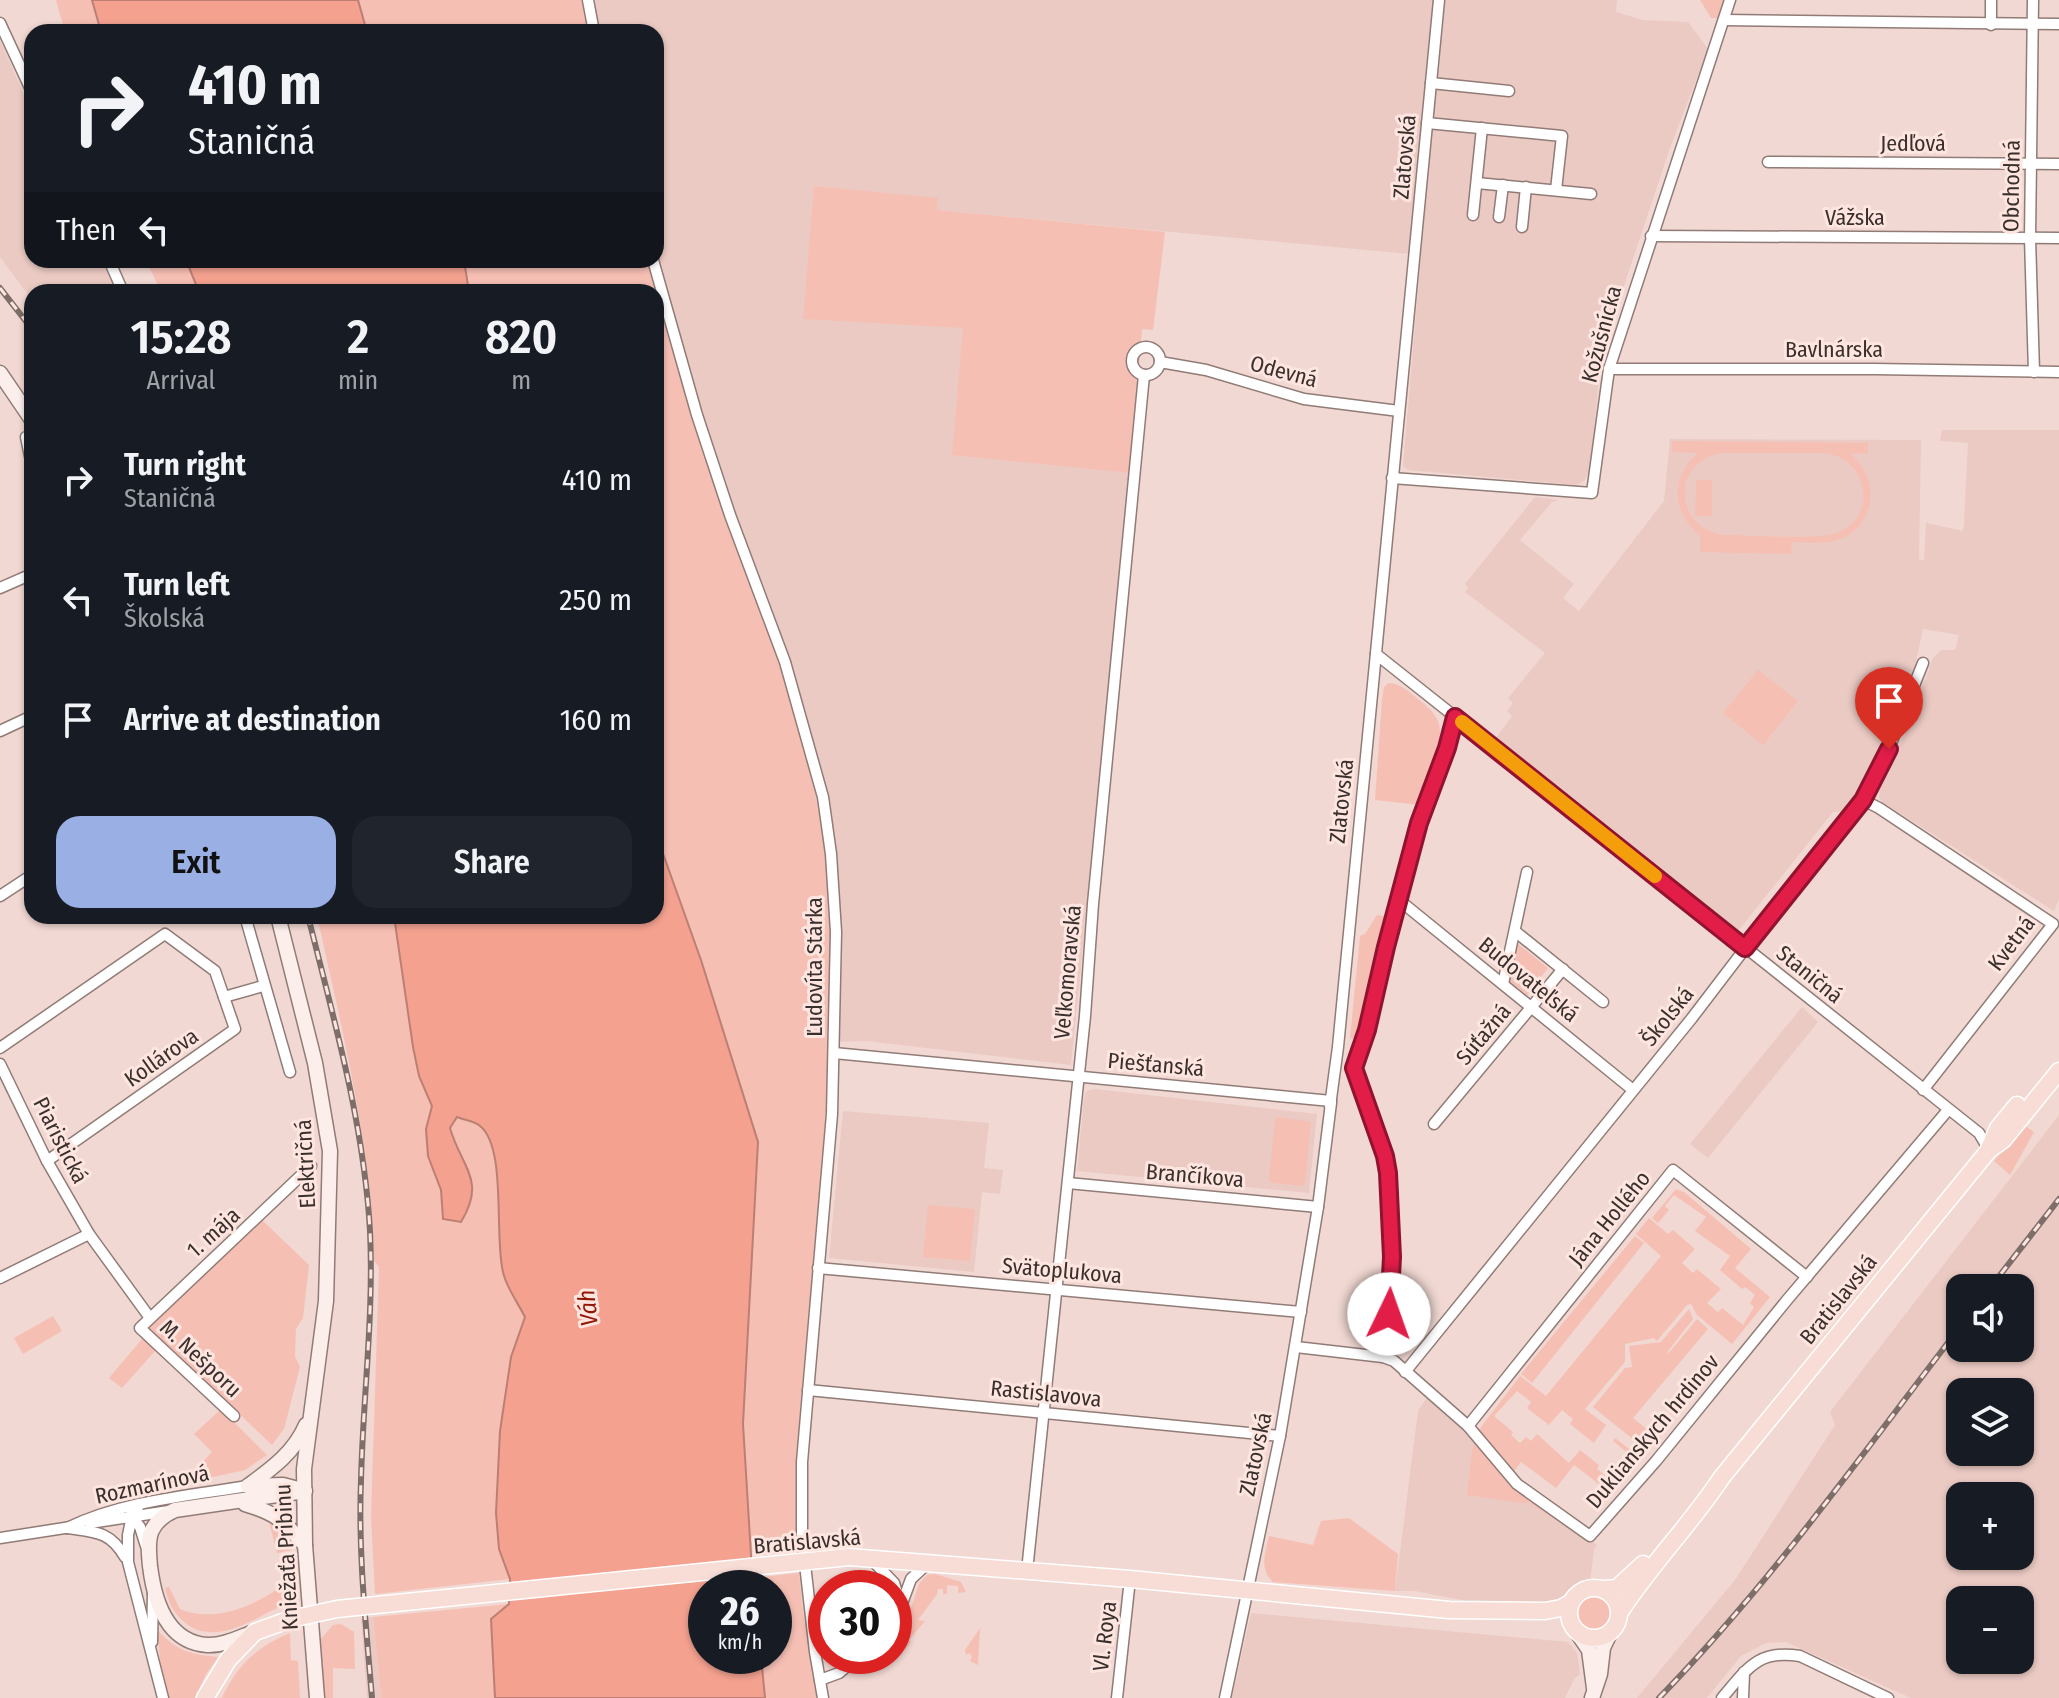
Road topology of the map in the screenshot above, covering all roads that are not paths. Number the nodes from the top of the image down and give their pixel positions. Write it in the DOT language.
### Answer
graph roads {
  1 [pos="588,0"];
  2 [pos="1439,0"];
  3 [pos="1730,0"];
  4 [pos="1991,0"];
  5 [pos="2033,0"];
  6 [pos="1724,20"];
  7 [pos="0,23"];
  8 [pos="592,24"];
  9 [pos="2033,24"];
  10 [pos="2059,24"];
  11 [pos="1991,25"];
  12 [pos="24,75"];
  13 [pos="1431,83"];
  14 [pos="1509,91"];
  15 [pos="1427,123"];
  16 [pos="1482,128"];
  17 [pos="1768,162"];
  18 [pos="2031,164"];
  19 [pos="2059,164"];
  20 [pos="1477,183"];
  21 [pos="1503,185"];
  22 [pos="1526,187"];
  23 [pos="1556,190"];
  24 [pos="1591,194"];
  25 [pos="1473,215"];
  26 [pos="1499,217"];
  27 [pos="1522,227"];
  28 [pos="1651,236"];
  29 [pos="2030,238"];
  30 [pos="2059,238"];
  31 [pos="664,299"];
  32 [pos="1160,362"];
  33 [pos="1609,369"];
  34 [pos="2034,372"];
  35 [pos="2059,372"];
  36 [pos="0,373"];
  37 [pos="1144,375"];
  38 [pos="24,408"];
  39 [pos="1399,411"];
  40 [pos="1392,478"];
  41 [pos="24,578"];
  42 [pos="0,588"];
  43 [pos="1376,654"];
  44 [pos="1923,663"];
  45 [pos="1455,717"];
  46 [pos="24,720"];
  47 [pos="0,731"];
  48 [pos="1863,800"];
  49 [pos="1527,872"];
  50 [pos="24,880"];
  51 [pos="0,896"];
  52 [pos="1399,900"];
  53 [pos="247,924"];
  54 [pos="280,924"];
  55 [pos="1516,932"];
  56 [pos="1745,948"];
  57 [pos="1563,969"];
  58 [pos="1503,984"];
  59 [pos="263,986"];
  60 [pos="224,997"];
  61 [pos="1603,1002"];
  62 [pos="1532,1007"];
  63 [pos="1338,1047"];
  64 [pos="0,1048"];
  65 [pos="1360,1052"];
  66 [pos="834,1053"];
  67 [pos="2059,1057"];
  68 [pos="0,1064"];
  69 [pos="2059,1071"];
  70 [pos="290,1072"];
  71 [pos="1078,1077"];
  72 [pos="1633,1090"];
  73 [pos="1923,1090"];
  74 [pos="1331,1101"];
  75 [pos="1948,1110"];
  76 [pos="1434,1124"];
  77 [pos="1989,1150"];
  78 [pos="47,1161"];
  79 [pos="311,1166"];
  80 [pos="1068,1183"];
  81 [pos="1318,1207"];
  82 [pos="89,1234"];
  83 [pos="818,1268"];
  84 [pos="1807,1277"];
  85 [pos="0,1278"];
  86 [pos="1057,1290"];
  87 [pos="1301,1312"];
  88 [pos="150,1318"];
  89 [pos="140,1328"];
  90 [pos="1296,1347"];
  91 [pos="1383,1357"];
  92 [pos="1405,1372"];
  93 [pos="808,1390"];
  94 [pos="1042,1412"];
  95 [pos="311,1414"];
  96 [pos="234,1416"];
  97 [pos="1468,1426"];
  98 [pos="1280,1436"];
  99 [pos="1722,1477"];
  100 [pos="248,1486"];
  101 [pos="305,1491"];
  102 [pos="237,1501"];
  103 [pos="140,1504"];
  104 [pos="123,1508"];
  105 [pos="175,1510"];
  106 [pos="132,1516"];
  107 [pos="67,1528"];
  108 [pos="0,1538"];
  109 [pos="305,1545"];
  110 [pos="149,1556"];
  111 [pos="868,1557"];
  112 [pos="911,1560"];
  113 [pos="128,1562"];
  114 [pos="930,1562"];
  115 [pos="881,1570"];
  116 [pos="902,1570"];
  117 [pos="1027,1571"];
  118 [pos="808,1576"];
  119 [pos="912,1578"];
  120 [pos="1130,1579"];
  121 [pos="1604,1589"];
  122 [pos="1246,1590"];
  123 [pos="153,1594"];
  124 [pos="1570,1603"];
  125 [pos="1449,1610"];
  126 [pos="1620,1612"];
  127 [pos="1574,1627"];
  128 [pos="1611,1631"];
  129 [pos="255,1632"];
  130 [pos="153,1660"];
  131 [pos="1744,1672"];
  132 [pos="820,1674"];
  133 [pos="836,1674"];
  134 [pos="820,1680"];
  135 [pos="1592,1695"];
  136 [pos="1882,1697"];
  137 [pos="163,1698"];
  138 [pos="205,1698"];
  139 [pos="317,1698"];
  140 [pos="823,1698"];
  141 [pos="1117,1698"];
  142 [pos="1225,1698"];
  143 [pos="1722,1698"];
  144 [pos="1743,1698"];
  1 -- 8 [label="street"];
  2 -- 13 [label="street, Zlatovská"];
  3 -- 6 [label="street, Kožušnícka"];
  4 -- 11 [label="street"];
  5 -- 9 [label="street, Obchodná"];
  6 -- 11 [label="street"];
  6 -- 28 [label="street, Kožušnícka"];
  7 -- 12 [label="street"];
  9 -- 10 [label="street"];
  9 -- 11 [label="street"];
  9 -- 18 [label="street, Obchodná"];
  13 -- 14 [label="street"];
  13 -- 15 [label="street, Zlatovská"];
  15 -- 16 [label="street"];
  15 -- 39 [label="street, Zlatovská"];
  16 -- 20 [label="street"];
  16 -- 23 [label="street"];
  17 -- 18 [label="street, Jedľová"];
  18 -- 19 [label="street, Jedľová"];
  18 -- 29 [label="street, Obchodná"];
  20 -- 21 [label="street"];
  20 -- 25 [label="street"];
  21 -- 22 [label="street"];
  21 -- 26 [label="street"];
  22 -- 23 [label="street"];
  22 -- 27 [label="street"];
  23 -- 24 [label="street"];
  28 -- 29 [label="street, Vážska"];
  28 -- 33 [label="street, Kožušnícka"];
  29 -- 30 [label="street, Vážska"];
  29 -- 34 [label="street, Obchodná"];
  31 -- 66 [label="street, Ľudovíta Stárka"];
  32 -- 37 [label="street"];
  32 -- 37 [label="street"];
  32 -- 39 [label="street, Odevná"];
  33 -- 34 [label="street, Bavlnárska"];
  33 -- 40 [label="street, Kožušnícka"];
  34 -- 35 [label="street, Bavlnárska"];
  36 -- 38 [label="main road"];
  37 -- 71 [label="street, Veľkomoravská"];
  39 -- 40 [label="street, Zlatovská"];
  40 -- 43 [label="street, Zlatovská"];
  41 -- 42 [label="street"];
  43 -- 45 [label="street, Staničná"];
  43 -- 63 [label="street, Zlatovská"];
  44 -- 48 [label="street, Školská"];
  45 -- 52 [label="street"];
  45 -- 56 [label="street, Staničná"];
  46 -- 47 [label="street"];
  48 -- 56 [label="street, Školská"];
  48 -- 73 [label="street, Kvetná"];
  49 -- 55 [label="street, Súťažná"];
  50 -- 51 [label="street"];
  52 -- 58 [label="street, Budovateľská"];
  52 -- 65 [label="street"];
  53 -- 59 [label="street"];
  54 -- 95 [label="main road, Električná"];
  55 -- 57 [label="street"];
  55 -- 58 [label="street, Súťažná"];
  56 -- 72 [label="street, Školská"];
  56 -- 73 [label="street, Staničná"];
  57 -- 61 [label="street"];
  57 -- 62 [label="street, Súťažná"];
  58 -- 62 [label="street, Budovateľská"];
  59 -- 60 [label="street"];
  59 -- 70 [label="street"];
  60 -- 64 [label="street"];
  60 -- 78 [label="street, Kollárova"];
  62 -- 72 [label="street, Budovateľská"];
  62 -- 76 [label="street, Súťažná"];
  63 -- 65 [label="street"];
  63 -- 74 [label="street, Zlatovská"];
  65 -- 91 [label="street"];
  66 -- 71 [label="street, Piešťanská"];
  66 -- 83 [label="street, Ľudovíta Stárka"];
  67 -- 77 [label="main road, Bratislavská"];
  68 -- 78 [label="street, Piaristická"];
  69 -- 77 [label="main road, Bratislavská"];
  71 -- 74 [label="street, Piešťanská"];
  71 -- 80 [label="street, Veľkomoravská"];
  72 -- 92 [label="street, Školská"];
  73 -- 75 [label="street, Staničná"];
  74 -- 81 [label="street, Zlatovská"];
  75 -- 77 [label="street, Staničná"];
  75 -- 84 [label="street, Duklianskych hrdinov"];
  77 -- 99 [label="main road, Bratislavská"];
  78 -- 82 [label="street, Piaristická"];
  79 -- 88 [label="street, 1. mája"];
  80 -- 81 [label="street, Brančíkova"];
  80 -- 86 [label="street, Veľkomoravská"];
  81 -- 87 [label="street, Zlatovská"];
  82 -- 85 [label="street"];
  82 -- 88 [label="street, M. Nešporu"];
  83 -- 86 [label="street, Svätoplukova"];
  83 -- 93 [label="street, Ľudovíta Stárka"];
  84 -- 97 [label="street, Jána Hollého"];
  84 -- 97 [label="street, Duklianskych hrdinov"];
  86 -- 87 [label="street, Svätoplukova"];
  86 -- 94 [label="street, Veľkomoravská"];
  87 -- 90 [label="street, Zlatovská"];
  88 -- 89 [label="street, 1. mája"];
  89 -- 96 [label="street, M. Nešporu"];
  90 -- 91 [label="street, Duklianskych hrdinov"];
  90 -- 98 [label="street, Zlatovská"];
  91 -- 92 [label="street, Duklianskych hrdinov"];
  92 -- 97 [label="street, Duklianskych hrdinov"];
  93 -- 94 [label="street, Rastislavova"];
  93 -- 118 [label="street, Ľudovíta Stárka"];
  94 -- 98 [label="street, Rastislavova"];
  94 -- 117 [label="street, Veľkomoravská"];
  95 -- 100 [label="main road"];
  95 -- 101 [label="main road, Kniežaťa Pribinu"];
  98 -- 122 [label="street, Zlatovská"];
  99 -- 121 [label="main road, Bratislavská"];
  99 -- 126 [label="main road, Bratislavská"];
  100 -- 101 [label="main road"];
  100 -- 103 [label="street, Rozmarínová"];
  101 -- 102 [label="main road"];
  101 -- 109 [label="main road, Kniežaťa Pribinu"];
  102 -- 105 [label="main road"];
  102 -- 109 [label="main road"];
  103 -- 104 [label="street, Rozmarínová"];
  103 -- 106 [label="street"];
  104 -- 106 [label="street"];
  104 -- 107 [label="street, Rozmarínová"];
  105 -- 106 [label="street, Rozmarínová"];
  105 -- 110 [label="main road"];
  106 -- 107 [label="street, Rozmarínová"];
  106 -- 110 [label="street"];
  106 -- 113 [label="street"];
  107 -- 108 [label="street, Rozmarínová"];
  107 -- 113 [label="street"];
  109 -- 139 [label="main road, Kniežaťa Pribinu"];
  110 -- 123 [label="main road"];
  111 -- 112 [label="main road, Bratislavská"];
  111 -- 115 [label="street"];
  111 -- 129 [label="main road, Bratislavská, bridge"];
  112 -- 114 [label="main road, Bratislavská"];
  112 -- 116 [label="street"];
  113 -- 130 [label="street"];
  114 -- 117 [label="main road, Bratislavská"];
  114 -- 119 [label="street"];
  117 -- 120 [label="main road, Bratislavská"];
  120 -- 122 [label="main road, Bratislavská"];
  120 -- 141 [label="street, Vl. Roya"];
  121 -- 124 [label="main road, Bratislavská"];
  121 -- 126 [label="main road"];
  122 -- 125 [label="main road, Bratislavská"];
  122 -- 142 [label="street, Zlatovská"];
  123 -- 129 [label="main road"];
  123 -- 130 [label="street"];
  124 -- 125 [label="main road, Bratislavská"];
  124 -- 127 [label="main road"];
  125 -- 127 [label="main road, Bratislavská"];
  126 -- 128 [label="main road, Bratislavská"];
  127 -- 128 [label="main road, Bratislavská"];
  127 -- 135 [label="main road"];
  128 -- 135 [label="main road"];
  129 -- 138 [label="main road, Bratislavská"];
  130 -- 137 [label="street"];
  131 -- 136 [label="street"];
  131 -- 143 [label="street"];
  131 -- 144 [label="street"];
  132 -- 134 [label="street, Ľudovíta Stárka"];
  133 -- 134 [label="street"];
  134 -- 140 [label="street, Ľudovíta Stárka"];
}
